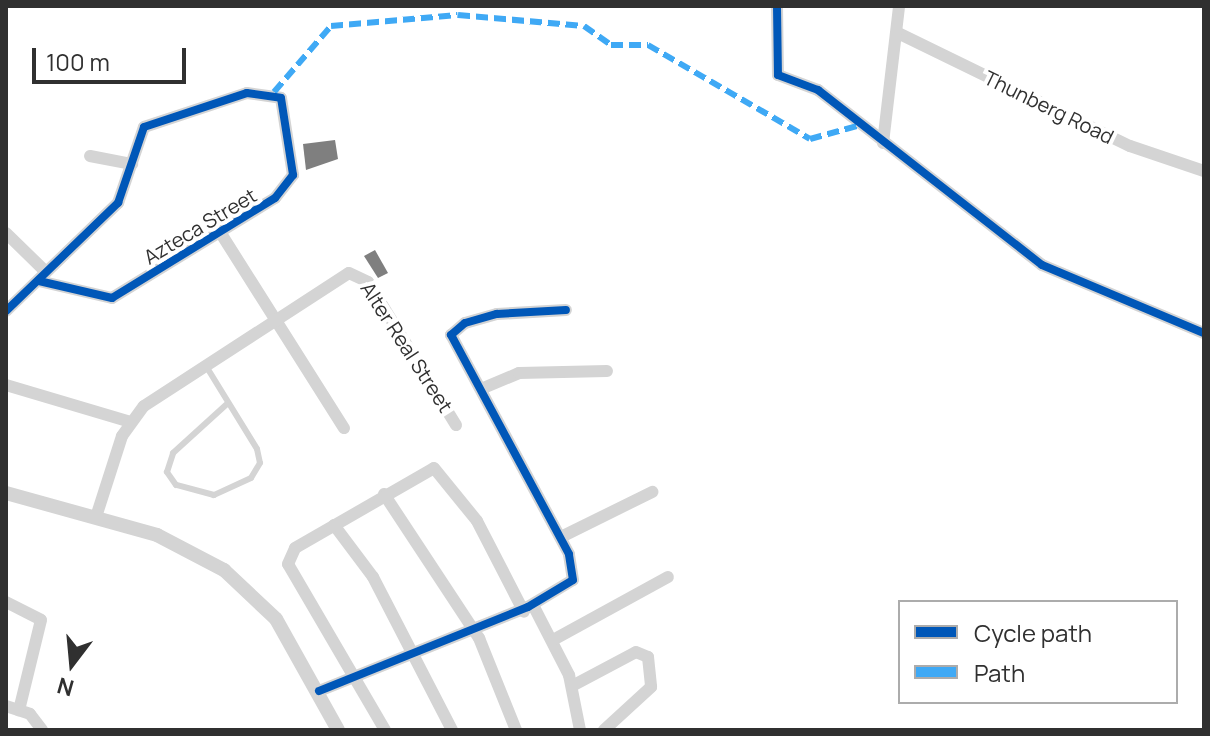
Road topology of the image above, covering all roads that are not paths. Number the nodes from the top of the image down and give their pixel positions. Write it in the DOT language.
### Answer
graph roads {
  1 [pos="777,6"];
  2 [pos="899,6"];
  3 [pos="898,33"];
  4 [pos="883,143"];
  5 [pos="90,156"];
  6 [pos="132,164"];
  7 [pos="1204,171"];
  8 [pos="220,232"];
  9 [pos="6,233"];
  10 [pos="43,276"];
  11 [pos="566,310"];
  12 [pos="6,311"];
  13 [pos="271,319"];
  14 [pos="1204,333"];
  15 [pos="204,362"];
  16 [pos="607,371"];
  17 [pos="6,385"];
  18 [pos="481,389"];
  19 [pos="228,403"];
  20 [pos="131,422"];
  21 [pos="456,425"];
  22 [pos="344,428"];
  23 [pos="652,492"];
  24 [pos="6,493"];
  25 [pos="384,494"];
  26 [pos="96,517"];
  27 [pos="334,525"];
  28 [pos="561,537"];
  29 [pos="668,577"];
  30 [pos="6,602"];
  31 [pos="527,608"];
  32 [pos="473,630"];
  33 [pos="553,640"];
  34 [pos="414,653"];
  35 [pos="357,674"];
  36 [pos="572,686"];
  37 [pos="321,694"];
  38 [pos="12,708"];
  39 [pos="42,730"];
  40 [pos="338,730"];
  41 [pos="385,730"];
  42 [pos="452,730"];
  43 [pos="516,730"];
  44 [pos="580,730"];
  45 [pos="604,730"];
  1 -- 4 [label="street"];
  2 -- 3 [label="street"];
  3 -- 4 [label="street"];
  3 -- 7 [label="street, Thunberg Road"];
  4 -- 14 [label="street"];
  5 -- 6 [label="street"];
  6 -- 8 [label="street, Azteca Street"];
  6 -- 10 [label="street, Azteca Street"];
  8 -- 10 [label="street, Azteca Street"];
  8 -- 13 [label="street"];
  9 -- 10 [label="street"];
  10 -- 12 [label="street, Azteca Street"];
  11 -- 18 [label="street"];
  13 -- 15 [label="street, Alter Real Street"];
  13 -- 21 [label="street, Alter Real Street"];
  13 -- 22 [label="street"];
  15 -- 19 [label="lane"];
  15 -- 20 [label="street, Alter Real Street"];
  16 -- 18 [label="street"];
  17 -- 20 [label="street"];
  18 -- 28 [label="street"];
  19 -- 19 [label="lane"];
  20 -- 26 [label="street"];
  23 -- 28 [label="street"];
  24 -- 26 [label="street"];
  25 -- 27 [label="street"];
  25 -- 31 [label="street"];
  25 -- 32 [label="street"];
  26 -- 37 [label="street"];
  27 -- 34 [label="street"];
  27 -- 35 [label="street"];
  28 -- 31 [label="street"];
  29 -- 33 [label="street"];
  30 -- 38 [label="street"];
  31 -- 32 [label="street"];
  31 -- 33 [label="street"];
  32 -- 34 [label="street"];
  32 -- 43 [label="street"];
  33 -- 36 [label="street"];
  34 -- 35 [label="street"];
  34 -- 42 [label="street"];
  35 -- 37 [label="street"];
  35 -- 41 [label="street"];
  36 -- 44 [label="street"];
  36 -- 45 [label="street"];
  37 -- 40 [label="street"];
  38 -- 39 [label="street"];
}
